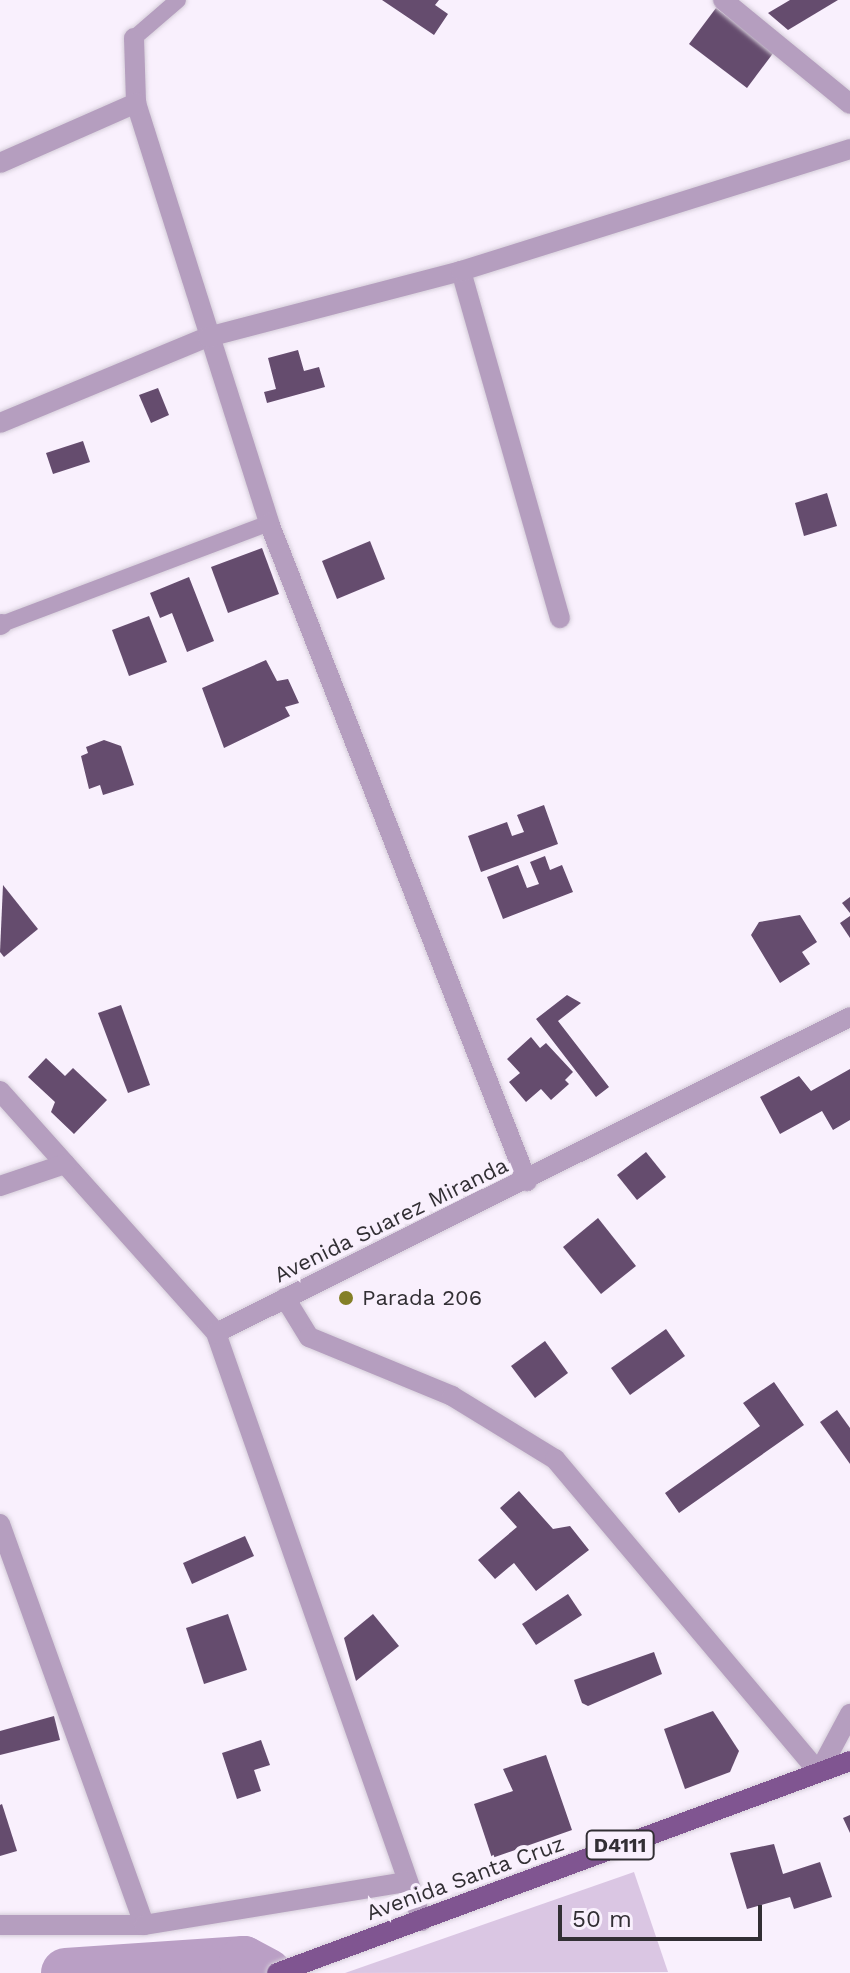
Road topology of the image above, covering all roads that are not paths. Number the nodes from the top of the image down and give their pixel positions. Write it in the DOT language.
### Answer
graph roads {
  1 [pos="178,0"];
  2 [pos="723,0"];
  3 [pos="134,38"];
  4 [pos="136,103"];
  5 [pos="850,104"];
  6 [pos="850,149"];
  7 [pos="0,163"];
  8 [pos="461,271"];
  9 [pos="208,337"];
  10 [pos="0,423"];
  11 [pos="269,523"];
  12 [pos="560,618"];
  13 [pos="1,625"];
  14 [pos="850,1017"];
  15 [pos="0,1091"];
  16 [pos="65,1164"];
  17 [pos="527,1181"];
  18 [pos="0,1186"];
  19 [pos="285,1298"];
  20 [pos="216,1333"];
  21 [pos="0,1524"];
  22 [pos="850,1714"];
  23 [pos="850,1761"];
  24 [pos="819,1772"];
  25 [pos="408,1882"];
  26 [pos="422,1921"];
  27 [pos="0,1925"];
  28 [pos="144,1925"];
  29 [pos="277,1973"];
  1 -- 3 [label="lane"];
  2 -- 5 [label="street"];
  3 -- 4 [label="street"];
  4 -- 7 [label="street"];
  4 -- 9 [label="street"];
  6 -- 8 [label="street"];
  8 -- 9 [label="street"];
  8 -- 12 [label="street"];
  9 -- 10 [label="street"];
  9 -- 11 [label="street"];
  11 -- 13 [label="lane"];
  11 -- 17 [label="street"];
  14 -- 17 [label="street, Avenida Suarez Miranda"];
  15 -- 16 [label="street"];
  16 -- 18 [label="street"];
  16 -- 20 [label="street"];
  17 -- 19 [label="street, Avenida Suarez Miranda"];
  19 -- 20 [label="street, Avenida Suarez Miranda"];
  19 -- 24 [label="street"];
  20 -- 25 [label="street"];
  21 -- 28 [label="street"];
  22 -- 24 [label="street"];
  23 -- 24 [label="main road, Avenida Santa Cruz / D4111"];
  24 -- 26 [label="main road, Avenida Santa Cruz / D4111"];
  25 -- 26 [label="street"];
  25 -- 28 [label="street"];
  26 -- 29 [label="main road, Avenida Santa Cruz / D4111"];
  27 -- 28 [label="street"];
}
